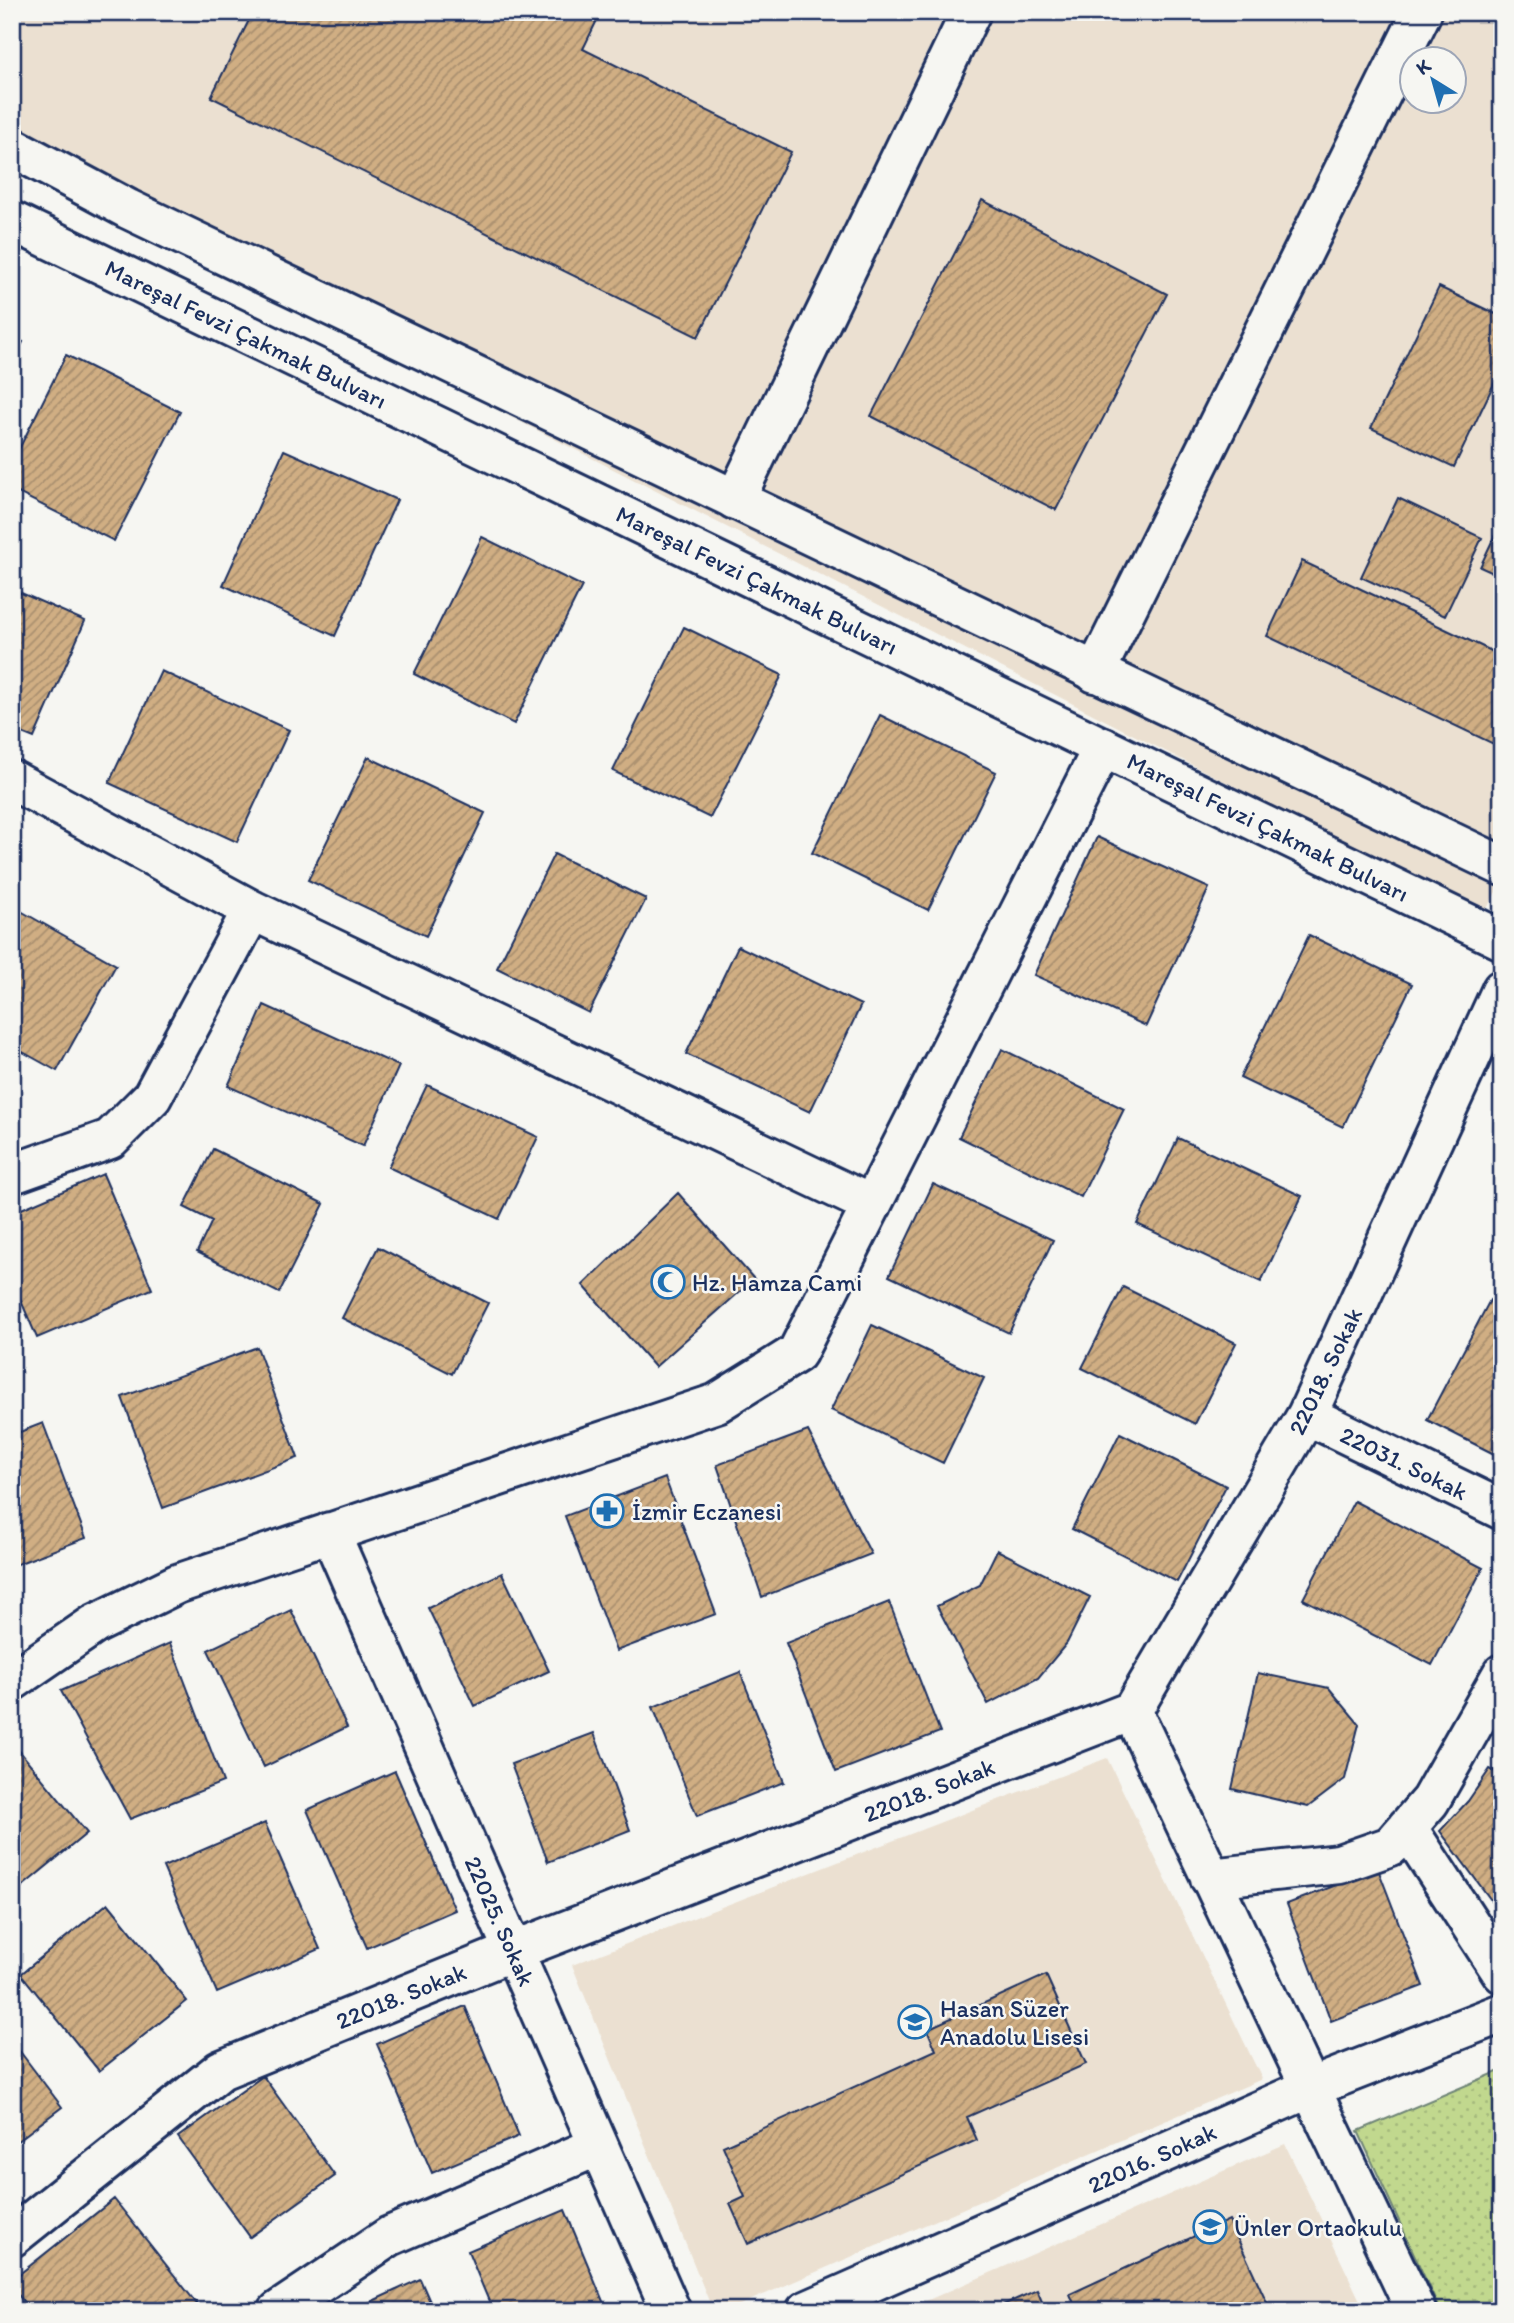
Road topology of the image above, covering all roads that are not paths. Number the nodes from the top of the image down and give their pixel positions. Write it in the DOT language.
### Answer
graph roads {
  1 [pos="971,12"];
  2 [pos="1422,12"];
  3 [pos="12,147"];
  4 [pos="12,221"];
  5 [pos="735,500"];
  6 [pos="1095,673"];
  7 [pos="1103,747"];
  8 [pos="12,780"];
  9 [pos="1502,866"];
  10 [pos="252,910"];
  11 [pos="1502,940"];
  12 [pos="1502,989"];
  13 [pos="12,1174"];
  14 [pos="872,1205"];
  15 [pos="1307,1415"];
  16 [pos="1502,1510"];
  17 [pos="330,1532"];
  18 [pos="1502,1674"];
  19 [pos="12,1681"];
  20 [pos="1132,1711"];
  21 [pos="1407,1827"];
  22 [pos="1210,1878"];
  23 [pos="513,1951"];
  24 [pos="1502,1973"];
  25 [pos="1502,2013"];
  26 [pos="1310,2088"];
  27 [pos="598,2146"];
  28 [pos="12,2237"];
  29 [pos="278,2311"];
  30 [pos="671,2311"];
  31 [pos="806,2311"];
  32 [pos="1416,2311"];
  1 -- 5 [label="street"];
  2 -- 6 [label="street"];
  3 -- 5 [label="street"];
  4 -- 7 [label="street, Mareşal Fevzi Çakmak Bulvarı"];
  5 -- 6 [label="street"];
  6 -- 9 [label="street"];
  7 -- 11 [label="street, Mareşal Fevzi Çakmak Bulvarı"];
  7 -- 14 [label="street"];
  8 -- 10 [label="street"];
  10 -- 13 [label="street"];
  10 -- 14 [label="street"];
  12 -- 15 [label="street, 22018. Sokak"];
  14 -- 17 [label="street"];
  15 -- 16 [label="street, 22031. Sokak"];
  15 -- 20 [label="street, 22018. Sokak"];
  17 -- 19 [label="street"];
  17 -- 23 [label="street, 22025. Sokak"];
  18 -- 21 [label="street"];
  20 -- 22 [label="street"];
  20 -- 23 [label="street, 22018. Sokak"];
  21 -- 22 [label="street"];
  21 -- 24 [label="street"];
  22 -- 26 [label="street"];
  23 -- 27 [label="street, 22025. Sokak"];
  23 -- 28 [label="street, 22018. Sokak"];
  25 -- 26 [label="street, 22016. Sokak"];
  26 -- 31 [label="street, 22016. Sokak"];
  26 -- 32 [label="street"];
  27 -- 29 [label="street"];
  27 -- 30 [label="street, 22025. Sokak"];
}
